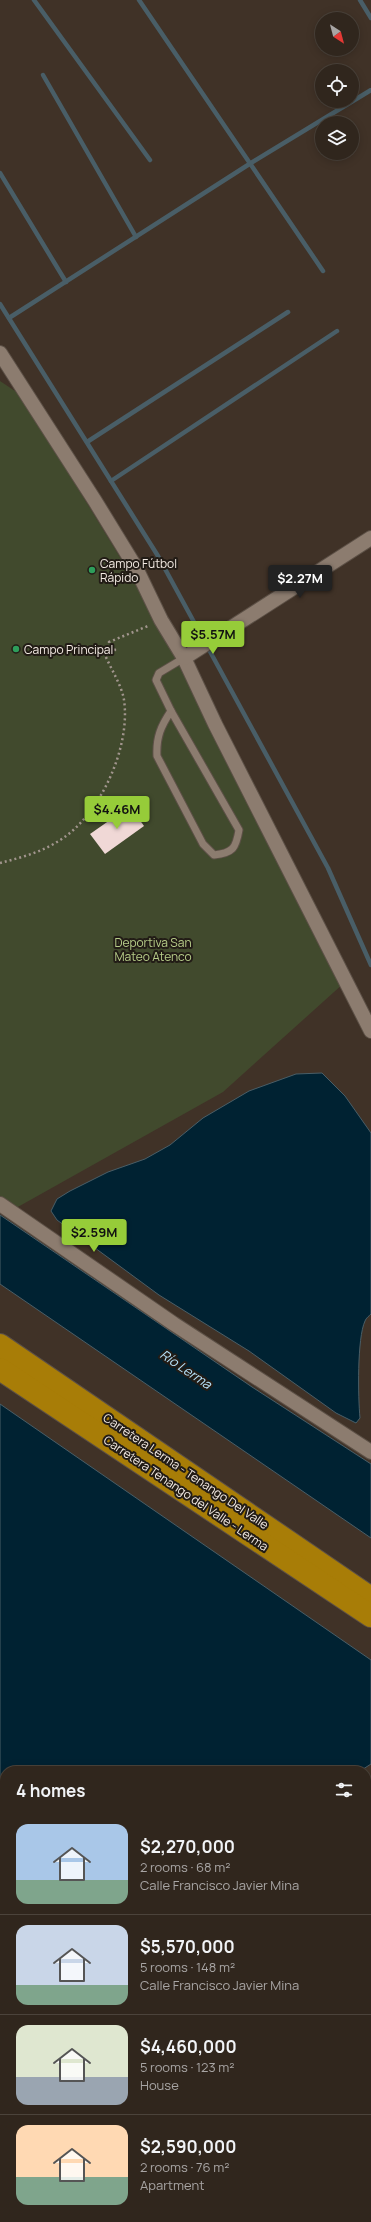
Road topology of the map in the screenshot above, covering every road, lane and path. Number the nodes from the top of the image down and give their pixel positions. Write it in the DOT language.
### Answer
graph roads {
  1 [pos="0,353"];
  2 [pos="371,538"];
  3 [pos="161,620"];
  4 [pos="184,658"];
  5 [pos="171,711"];
  6 [pos="0,863"];
  7 [pos="371,1031"];
  8 [pos="0,1204"];
  9 [pos="0,1345"];
  10 [pos="0,1369"];
  11 [pos="371,1452"];
  12 [pos="371,1598"];
  13 [pos="371,1616"];
  1 -- 3 [label="street"];
  2 -- 4 [label="street"];
  3 -- 4 [label="street"];
  3 -- 6 [label="path"];
  4 -- 5 [label="lane"];
  4 -- 7 [label="street"];
  5 -- 5 [label="lane"];
  8 -- 11 [label="street"];
  9 -- 12 [label="highway, Carretera Lerma - Tenango Del Valle"];
  10 -- 13 [label="highway, Carretera Tenango del Valle - Lerma"];
}
